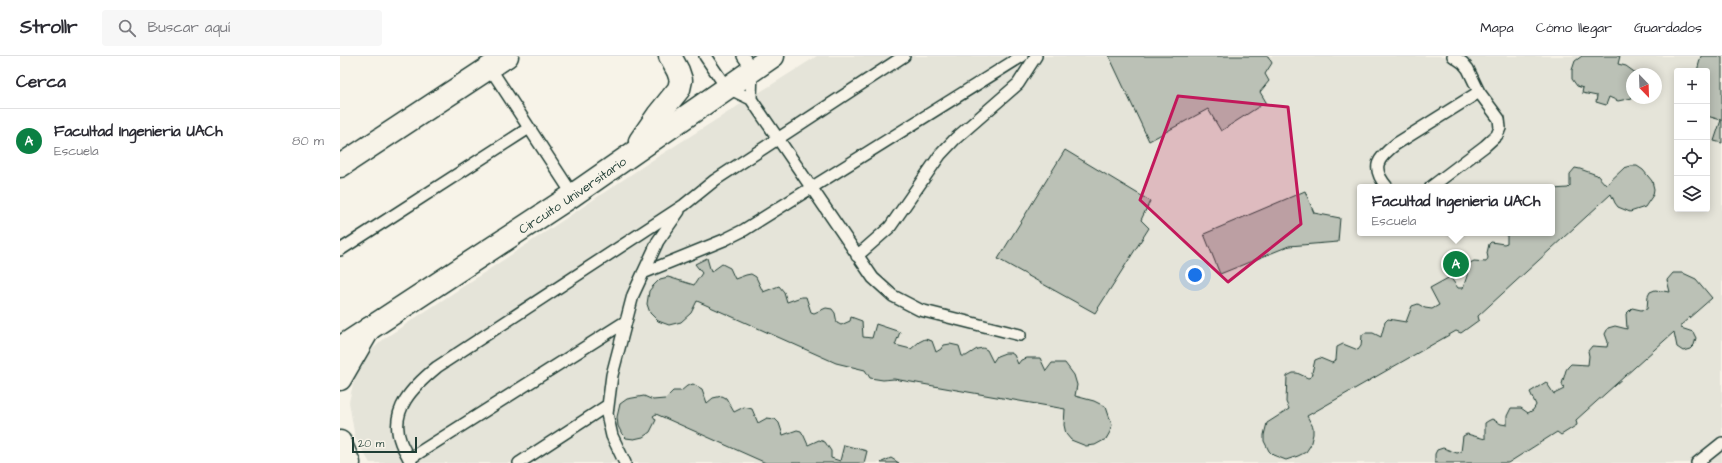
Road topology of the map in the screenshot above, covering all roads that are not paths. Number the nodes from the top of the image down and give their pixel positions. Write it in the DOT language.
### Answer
graph roads {
  1 [pos="670,56"];
  2 [pos="705,56"];
  3 [pos="773,56"];
  4 [pos="904,56"];
  5 [pos="1022,56"];
  6 [pos="1036,56"];
  7 [pos="1453,56"];
  8 [pos="498,62"];
  9 [pos="748,63"];
  10 [pos="726,87"];
  11 [pos="1479,92"];
  12 [pos="752,99"];
  13 [pos="529,128"];
  14 [pos="778,140"];
  15 [pos="634,151"];
  16 [pos="340,166"];
  17 [pos="1384,184"];
  18 [pos="1435,184"];
  19 [pos="811,188"];
  20 [pos="573,195"];
  21 [pos="684,205"];
  22 [pos="340,250"];
  23 [pos="858,256"];
  24 [pos="643,273"];
  25 [pos="625,322"];
  26 [pos="369,329"];
  27 [pos="1020,336"];
  28 [pos="340,348"];
  29 [pos="340,379"];
  30 [pos="608,406"];
  31 [pos="340,442"];
  32 [pos="1722,443"];
  33 [pos="410,461"];
  34 [pos="349,463"];
  35 [pos="519,463"];
  36 [pos="625,463"];
  37 [pos="1697,463"];
  1 -- 15 [label="main road"];
  2 -- 10 [label="lane"];
  3 -- 9 [label="main road, Circuito Universitario"];
  4 -- 14 [label="lane"];
  5 -- 19 [label="lane"];
  6 -- 23 [label="lane"];
  7 -- 11 [label="lane"];
  8 -- 13 [label="lane"];
  8 -- 16 [label="main road"];
  9 -- 10 [label="main road, Circuito Universitario"];
  9 -- 12 [label="lane"];
  10 -- 12 [label="lane"];
  10 -- 15 [label="main road, Circuito Universitario"];
  11 -- 17 [label="lane"];
  11 -- 18 [label="lane"];
  12 -- 14 [label="lane"];
  13 -- 20 [label="lane"];
  13 -- 22 [label="lane"];
  14 -- 19 [label="lane"];
  14 -- 21 [label="lane"];
  15 -- 20 [label="main road, Circuito Universitario"];
  19 -- 23 [label="lane"];
  19 -- 24 [label="lane"];
  20 -- 26 [label="main road, Circuito Universitario"];
  21 -- 24 [label="lane"];
  21 -- 33 [label="lane"];
  23 -- 27 [label="lane"];
  24 -- 25 [label="lane"];
  25 -- 30 [label="lane"];
  25 -- 33 [label="lane"];
  26 -- 28 [label="main road, Circuito Universitario"];
  26 -- 29 [label="main road"];
  30 -- 35 [label="lane"];
  30 -- 36 [label="lane"];
  31 -- 34 [label="main road"];
  32 -- 37 [label="lane"];
}
